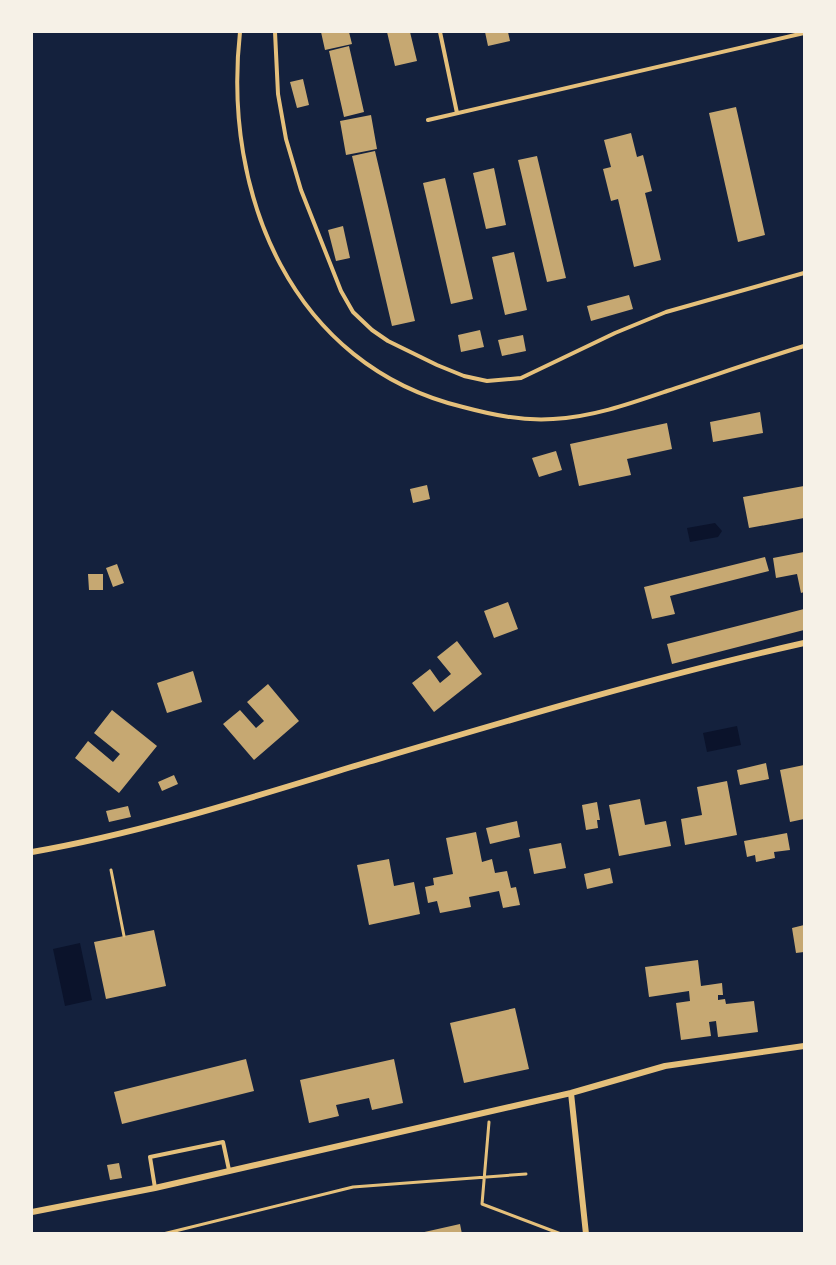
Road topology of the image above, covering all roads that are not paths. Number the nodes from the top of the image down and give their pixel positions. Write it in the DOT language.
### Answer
graph roads {
  1 [pos="240,32"];
  2 [pos="275,32"];
  3 [pos="440,32"];
  4 [pos="804,33"];
  5 [pos="457,113"];
  6 [pos="428,120"];
  7 [pos="804,273"];
  8 [pos="804,346"];
  9 [pos="804,644"];
  10 [pos="32,852"];
  11 [pos="804,1046"];
  12 [pos="571,1094"];
  13 [pos="229,1170"];
  14 [pos="156,1188"];
  15 [pos="32,1212"];
  16 [pos="586,1233"];
  1 -- 8 [label="lane"];
  2 -- 7 [label="lane"];
  3 -- 5 [label="lane"];
  4 -- 5 [label="lane"];
  5 -- 6 [label="lane"];
  9 -- 10 [label="street"];
  11 -- 12 [label="street"];
  12 -- 13 [label="street"];
  12 -- 16 [label="street"];
  13 -- 14 [label="street"];
  13 -- 14 [label="lane"];
  14 -- 15 [label="street"];
}
